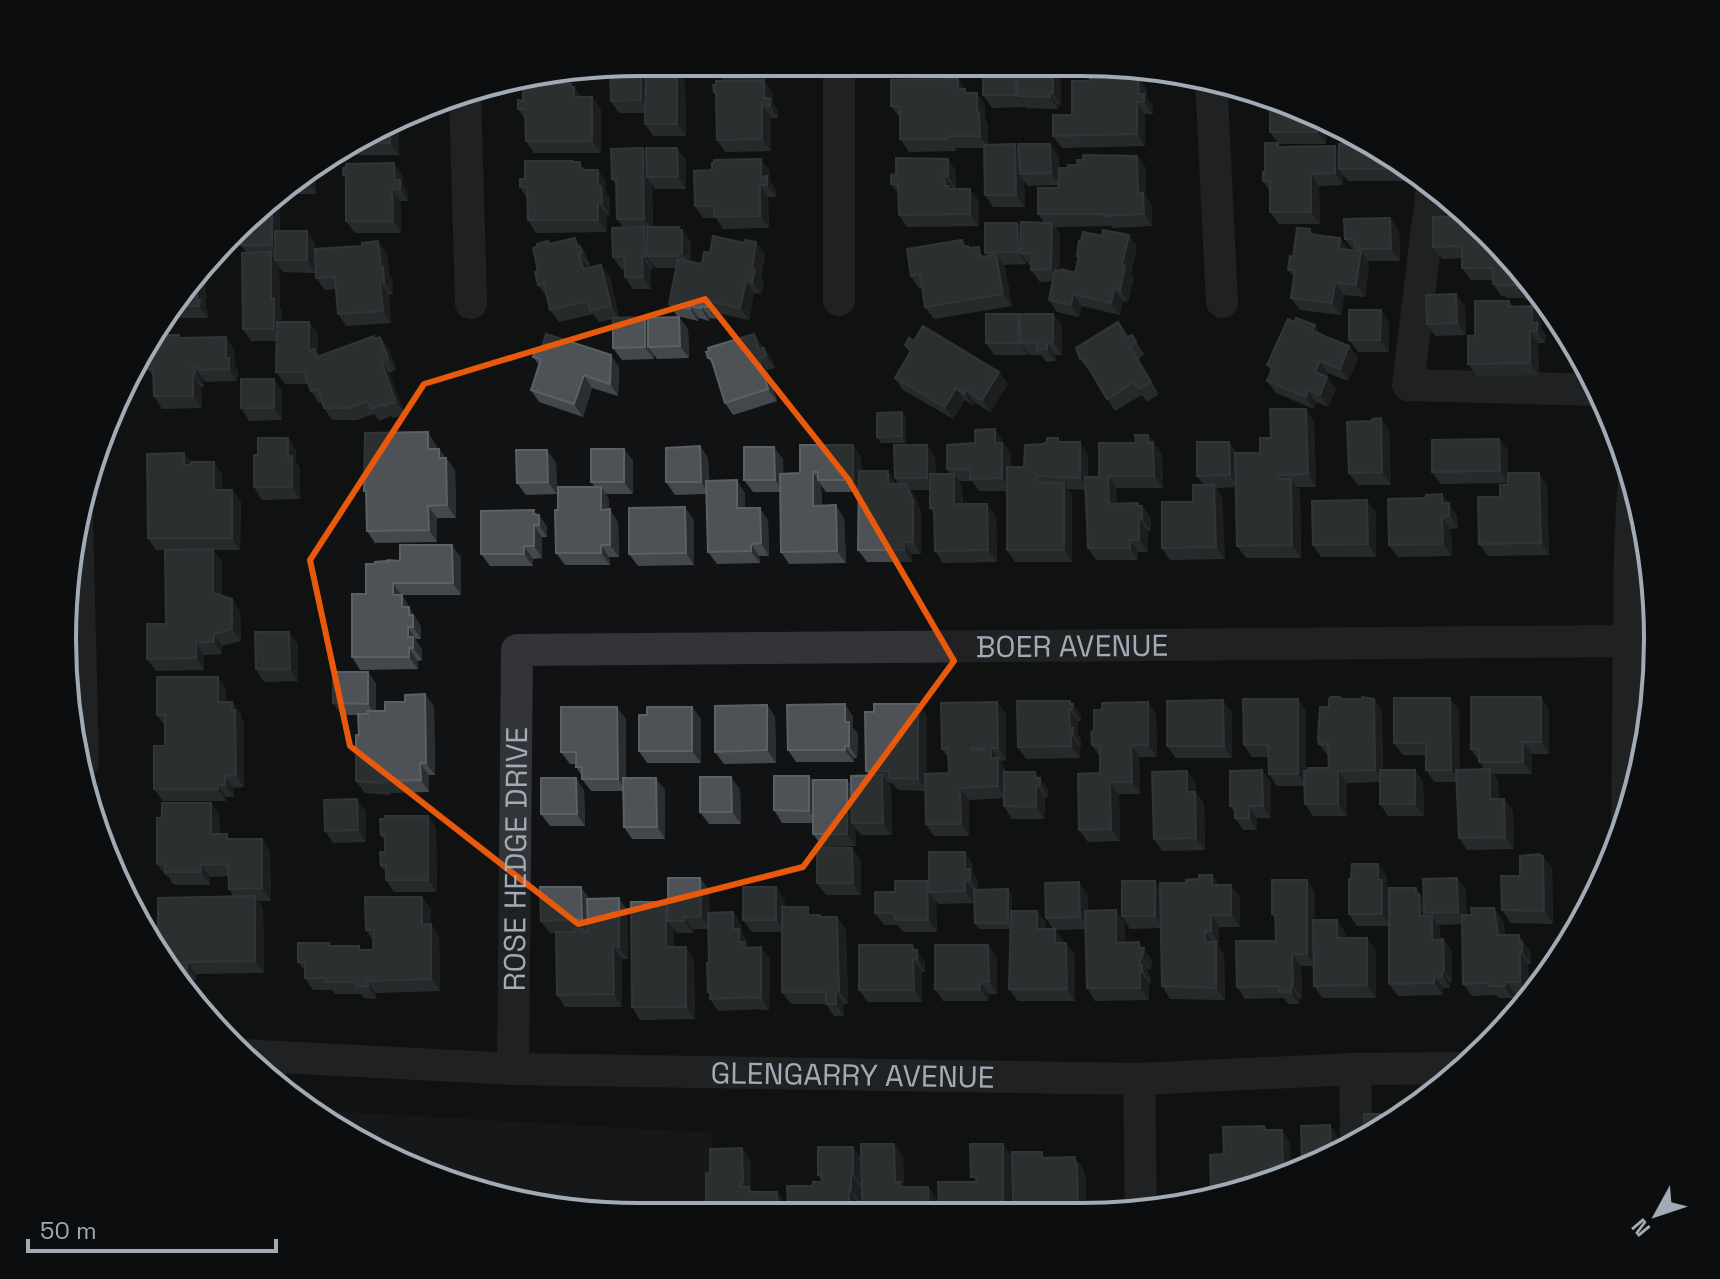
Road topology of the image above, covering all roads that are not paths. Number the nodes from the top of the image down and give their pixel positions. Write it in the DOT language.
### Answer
graph roads {
  1 [pos="839,76"];
  2 [pos="1212,92"];
  3 [pos="465,104"];
  4 [pos="1431,198"];
  5 [pos="839,300"];
  6 [pos="1222,302"];
  7 [pos="471,303"];
  8 [pos="1586,390"];
  9 [pos="1631,523"];
  10 [pos="79,587"];
  11 [pos="1629,641"];
  12 [pos="517,650"];
  13 [pos="82,719"];
  14 [pos="1628,773"];
  15 [pos="260,1056"];
  16 [pos="1446,1068"];
  17 [pos="513,1069"];
  18 [pos="1355,1069"];
  19 [pos="1139,1079"];
  20 [pos="1356,1131"];
  21 [pos="1141,1199"];
  1 -- 5 [label="street"];
  2 -- 6 [label="street"];
  3 -- 7 [label="street"];
  4 -- 8 [label="street"];
  9 -- 11 [label="street"];
  10 -- 13 [label="street"];
  11 -- 12 [label="street, BOER AVENUE"];
  11 -- 14 [label="street"];
  12 -- 17 [label="street, ROSE HEDGE DRIVE"];
  15 -- 17 [label="street, GLENGARRY AVENUE"];
  16 -- 18 [label="street, GLENGARRY AVENUE"];
  17 -- 19 [label="street, GLENGARRY AVENUE"];
  18 -- 19 [label="street, GLENGARRY AVENUE"];
  18 -- 20 [label="street"];
  19 -- 21 [label="street"];
}
